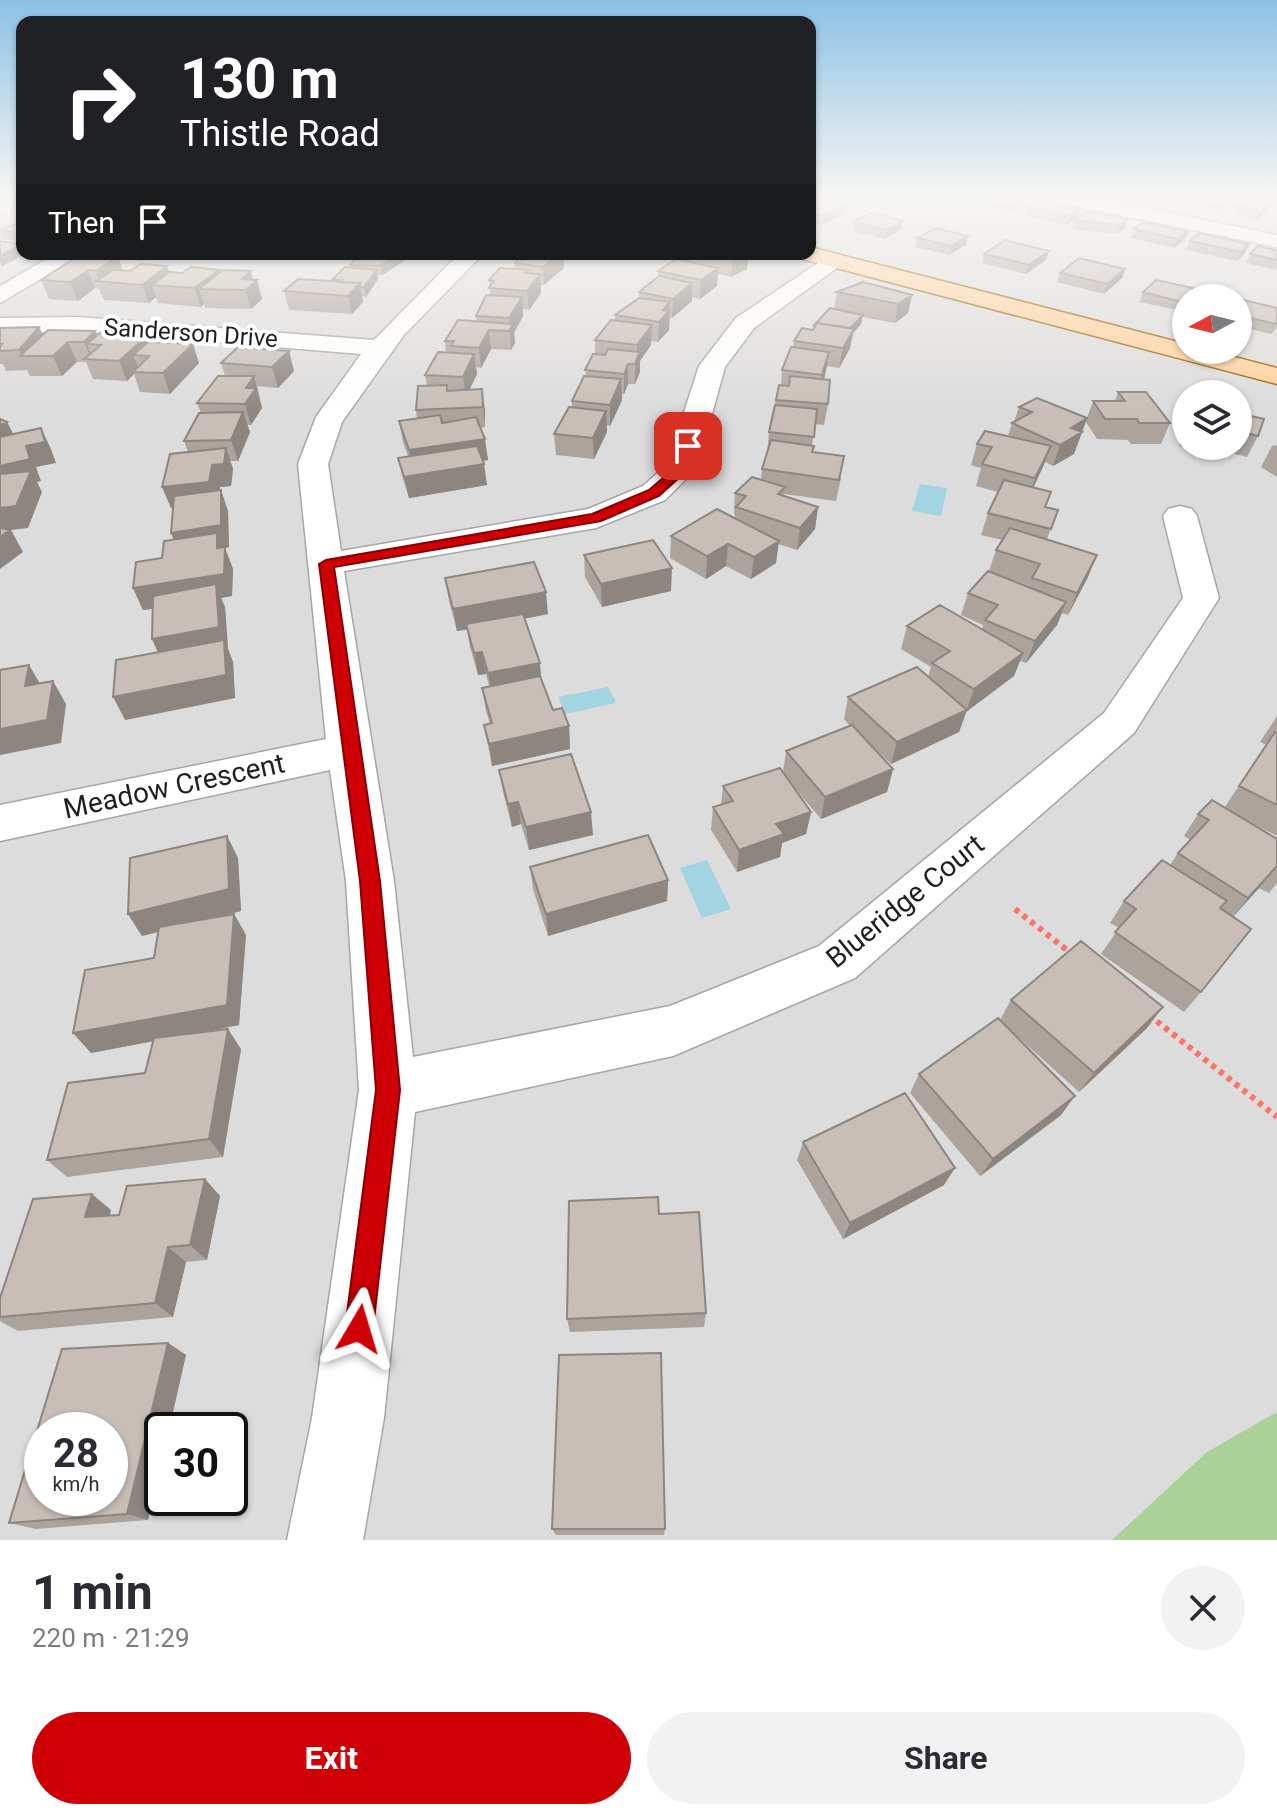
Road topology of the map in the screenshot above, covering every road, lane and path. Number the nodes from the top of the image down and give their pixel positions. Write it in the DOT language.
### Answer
graph roads {
  1 [pos="42,269"];
  2 [pos="452,269"];
  3 [pos="808,269"];
  4 [pos="867,269"];
  5 [pos="0,296"];
  6 [pos="0,326"];
  7 [pos="382,348"];
  8 [pos="1277,376"];
  9 [pos="1180,516"];
  10 [pos="326,564"];
  11 [pos="349,750"];
  12 [pos="0,823"];
  13 [pos="1015,909"];
  14 [pos="1078,959"];
  15 [pos="1140,1008"];
  16 [pos="388,1090"];
  17 [pos="1277,1117"];
  18 [pos="325,1540"];
  1 -- 5 [label="street"];
  2 -- 7 [label="street"];
  3 -- 10 [label="street"];
  4 -- 8 [label="main road"];
  6 -- 7 [label="street, Sanderson Drive"];
  7 -- 10 [label="street"];
  9 -- 16 [label="street, Blueridge Court"];
  10 -- 11 [label="street"];
  11 -- 12 [label="street, Meadow Crescent"];
  11 -- 16 [label="street"];
  13 -- 14 [label="path"];
  15 -- 17 [label="path"];
  16 -- 18 [label="street"];
}
